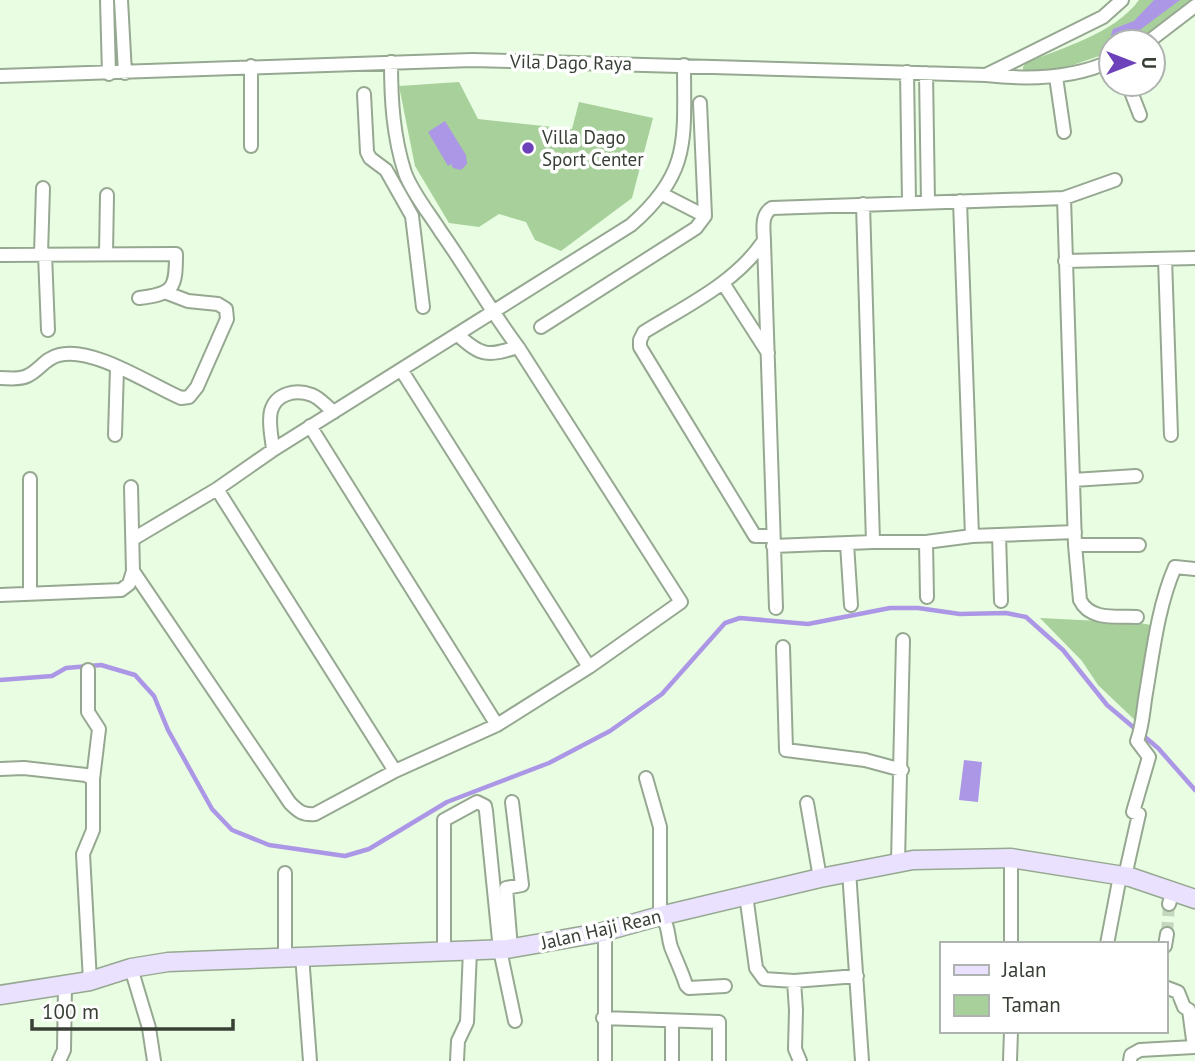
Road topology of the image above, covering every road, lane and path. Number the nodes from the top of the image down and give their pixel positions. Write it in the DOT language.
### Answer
graph roads {
  1 [pos="107,0"];
  2 [pos="121,0"];
  3 [pos="1122,0"];
  4 [pos="1194,10"];
  5 [pos="1167,28"];
  6 [pos="391,62"];
  7 [pos="684,65"];
  8 [pos="251,66"];
  9 [pos="1097,67"];
  10 [pos="907,72"];
  11 [pos="125,73"];
  12 [pos="926,73"];
  13 [pos="108,74"];
  14 [pos="986,75"];
  15 [pos="0,76"];
  16 [pos="1056,77"];
  17 [pos="364,94"];
  18 [pos="1133,98"];
  19 [pos="700,103"];
  20 [pos="1140,115"];
  21 [pos="1064,132"];
  22 [pos="251,146"];
  23 [pos="1115,180"];
  24 [pos="43,188"];
  25 [pos="662,194"];
  26 [pos="107,195"];
  27 [pos="1064,198"];
  28 [pos="960,201"];
  29 [pos="909,202"];
  30 [pos="928,203"];
  31 [pos="863,204"];
  32 [pos="425,210"];
  33 [pos="412,216"];
  34 [pos="705,216"];
  35 [pos="764,242"];
  36 [pos="43,254"];
  37 [pos="106,254"];
  38 [pos="0,255"];
  39 [pos="1195,258"];
  40 [pos="1165,259"];
  41 [pos="1065,261"];
  42 [pos="723,283"];
  43 [pos="167,293"];
  44 [pos="139,298"];
  45 [pos="423,307"];
  46 [pos="492,313"];
  47 [pos="541,327"];
  48 [pos="48,330"];
  49 [pos="458,335"];
  50 [pos="518,348"];
  51 [pos="768,354"];
  52 [pos="117,368"];
  53 [pos="402,371"];
  54 [pos="0,378"];
  55 [pos="334,412"];
  56 [pos="310,426"];
  57 [pos="115,435"];
  58 [pos="1171,435"];
  59 [pos="273,450"];
  60 [pos="1136,476"];
  61 [pos="30,479"];
  62 [pos="1073,480"];
  63 [pos="131,487"];
  64 [pos="217,489"];
  65 [pos="999,535"];
  66 [pos="972,536"];
  67 [pos="133,539"];
  68 [pos="1075,539"];
  69 [pos="773,541"];
  70 [pos="873,542"];
  71 [pos="926,542"];
  72 [pos="847,544"];
  73 [pos="1139,545"];
  74 [pos="1195,569"];
  75 [pos="133,571"];
  76 [pos="30,593"];
  77 [pos="0,595"];
  78 [pos="927,597"];
  79 [pos="1001,601"];
  80 [pos="850,605"];
  81 [pos="776,608"];
  82 [pos="1137,617"];
  83 [pos="903,640"];
  84 [pos="783,647"];
  85 [pos="589,667"];
  86 [pos="88,670"];
  87 [pos="497,725"];
  88 [pos="0,769"];
  89 [pos="902,770"];
  90 [pos="395,771"];
  91 [pos="646,778"];
  92 [pos="93,779"];
  93 [pos="512,802"];
  94 [pos="807,803"];
  95 [pos="1011,858"];
  96 [pos="898,862"];
  97 [pos="849,871"];
  98 [pos="285,873"];
  99 [pos="1122,876"];
  100 [pos="820,878"];
  101 [pos="746,895"];
  102 [pos="1195,899"];
  103 [pos="660,916"];
  104 [pos="605,931"];
  105 [pos="1011,942"];
  106 [pos="1107,942"];
  107 [pos="506,949"];
  108 [pos="444,950"];
  109 [pos="470,950"];
  110 [pos="294,955"];
  111 [pos="131,968"];
  112 [pos="857,976"];
  113 [pos="90,981"];
  114 [pos="794,981"];
  115 [pos="65,986"];
  116 [pos="725,986"];
  117 [pos="1167,988"];
  118 [pos="0,995"];
  119 [pos="603,1018"];
  120 [pos="515,1021"];
  121 [pos="672,1022"];
  122 [pos="1193,1022"];
  123 [pos="1010,1033"];
  124 [pos="59,1061"];
  125 [pos="154,1061"];
  126 [pos="310,1061"];
  127 [pos="457,1061"];
  128 [pos="605,1061"];
  129 [pos="672,1061"];
  130 [pos="719,1061"];
  131 [pos="800,1061"];
  132 [pos="862,1061"];
  133 [pos="1010,1061"];
  134 [pos="1130,1061"];
  1 -- 13 [label="street"];
  2 -- 11 [label="street"];
  3 -- 14 [label="street, Vila Dago Raya"];
  4 -- 5 [label="street"];
  6 -- 7 [label="street, Vila Dago Raya"];
  6 -- 8 [label="street, Vila Dago Raya"];
  6 -- 32 [label="street"];
  7 -- 10 [label="street, Vila Dago Raya"];
  7 -- 25 [label="street"];
  8 -- 11 [label="street, Vila Dago Raya"];
  8 -- 22 [label="street"];
  9 -- 16 [label="street"];
  10 -- 12 [label="street, Vila Dago Raya"];
  10 -- 29 [label="street"];
  11 -- 13 [label="street, Vila Dago Raya"];
  12 -- 14 [label="street, Vila Dago Raya"];
  12 -- 30 [label="street"];
  13 -- 15 [label="street, Vila Dago Raya"];
  14 -- 16 [label="street"];
  16 -- 21 [label="street"];
  17 -- 33 [label="street"];
  18 -- 20 [label="street"];
  19 -- 34 [label="street"];
  23 -- 27 [label="street"];
  24 -- 36 [label="street"];
  25 -- 34 [label="street"];
  25 -- 46 [label="street"];
  26 -- 37 [label="street"];
  27 -- 28 [label="street"];
  27 -- 41 [label="street"];
  28 -- 30 [label="street"];
  28 -- 66 [label="street"];
  29 -- 30 [label="street"];
  29 -- 31 [label="street"];
  31 -- 35 [label="street"];
  31 -- 70 [label="street"];
  32 -- 33 [label="street"];
  32 -- 46 [label="street"];
  33 -- 45 [label="street"];
  34 -- 47 [label="street"];
  35 -- 42 [label="street"];
  35 -- 51 [label="street"];
  36 -- 37 [label="street"];
  36 -- 38 [label="street"];
  36 -- 48 [label="street"];
  37 -- 43 [label="street"];
  39 -- 40 [label="street"];
  40 -- 41 [label="street"];
  40 -- 58 [label="street"];
  41 -- 62 [label="street"];
  42 -- 51 [label="street"];
  42 -- 69 [label="street"];
  43 -- 44 [label="street"];
  43 -- 52 [label="street"];
  46 -- 49 [label="street"];
  46 -- 50 [label="street"];
  49 -- 50 [label="street"];
  49 -- 53 [label="street"];
  50 -- 85 [label="street"];
  51 -- 69 [label="street"];
  52 -- 54 [label="street"];
  52 -- 57 [label="street"];
  53 -- 55 [label="street"];
  53 -- 85 [label="street"];
  55 -- 56 [label="street"];
  55 -- 59 [label="street"];
  56 -- 59 [label="street"];
  56 -- 87 [label="street"];
  59 -- 64 [label="street"];
  60 -- 62 [label="street"];
  61 -- 76 [label="street"];
  62 -- 68 [label="street"];
  63 -- 67 [label="street"];
  64 -- 67 [label="street"];
  64 -- 90 [label="street"];
  65 -- 66 [label="street"];
  65 -- 68 [label="street"];
  65 -- 79 [label="street"];
  66 -- 71 [label="street"];
  67 -- 75 [label="street"];
  68 -- 73 [label="street"];
  68 -- 82 [label="street"];
  69 -- 72 [label="street"];
  69 -- 81 [label="street"];
  70 -- 71 [label="street"];
  70 -- 72 [label="street"];
  71 -- 78 [label="street"];
  72 -- 80 [label="street"];
  74 -- 99 [label="street"];
  75 -- 76 [label="street"];
  75 -- 90 [label="street"];
  76 -- 77 [label="street"];
  83 -- 89 [label="street"];
  84 -- 89 [label="street"];
  85 -- 87 [label="street"];
  86 -- 92 [label="street"];
  87 -- 90 [label="street"];
  88 -- 92 [label="street"];
  89 -- 96 [label="street"];
  91 -- 103 [label="street"];
  92 -- 113 [label="street"];
  93 -- 107 [label="street"];
  94 -- 100 [label="street"];
  95 -- 96 [label="street, Jalan Haji Rean"];
  95 -- 99 [label="street, Jalan Haji Rean"];
  95 -- 105 [label="street"];
  96 -- 97 [label="street, Jalan Haji Rean"];
  97 -- 100 [label="street, Jalan Haji Rean"];
  97 -- 112 [label="street"];
  98 -- 110 [label="street"];
  99 -- 102 [label="street, Jalan Haji Rean"];
  99 -- 106 [label="street"];
  100 -- 101 [label="street, Jalan Haji Rean"];
  101 -- 103 [label="street, Jalan Haji Rean"];
  101 -- 114 [label="street"];
  103 -- 104 [label="street, Jalan Haji Rean"];
  103 -- 116 [label="street"];
  104 -- 107 [label="street, Jalan Haji Rean"];
  104 -- 119 [label="street"];
  107 -- 108 [label="street"];
  107 -- 109 [label="street, Jalan Haji Rean"];
  107 -- 120 [label="street"];
  108 -- 109 [label="street, Jalan Haji Rean"];
  108 -- 110 [label="street, Jalan Haji Rean"];
  109 -- 127 [label="street"];
  110 -- 111 [label="street, Jalan Haji Rean"];
  110 -- 126 [label="street"];
  111 -- 113 [label="street, Jalan Haji Rean"];
  111 -- 125 [label="street"];
  112 -- 114 [label="street"];
  112 -- 132 [label="street"];
  113 -- 115 [label="street, Jalan Haji Rean"];
  114 -- 131 [label="street"];
  115 -- 118 [label="street, Jalan Haji Rean"];
  115 -- 124 [label="street"];
  117 -- 122 [label="street"];
  119 -- 121 [label="street"];
  119 -- 128 [label="street"];
  121 -- 129 [label="street"];
  121 -- 130 [label="street"];
  122 -- 134 [label="street"];
  123 -- 133 [label="street"];
}
